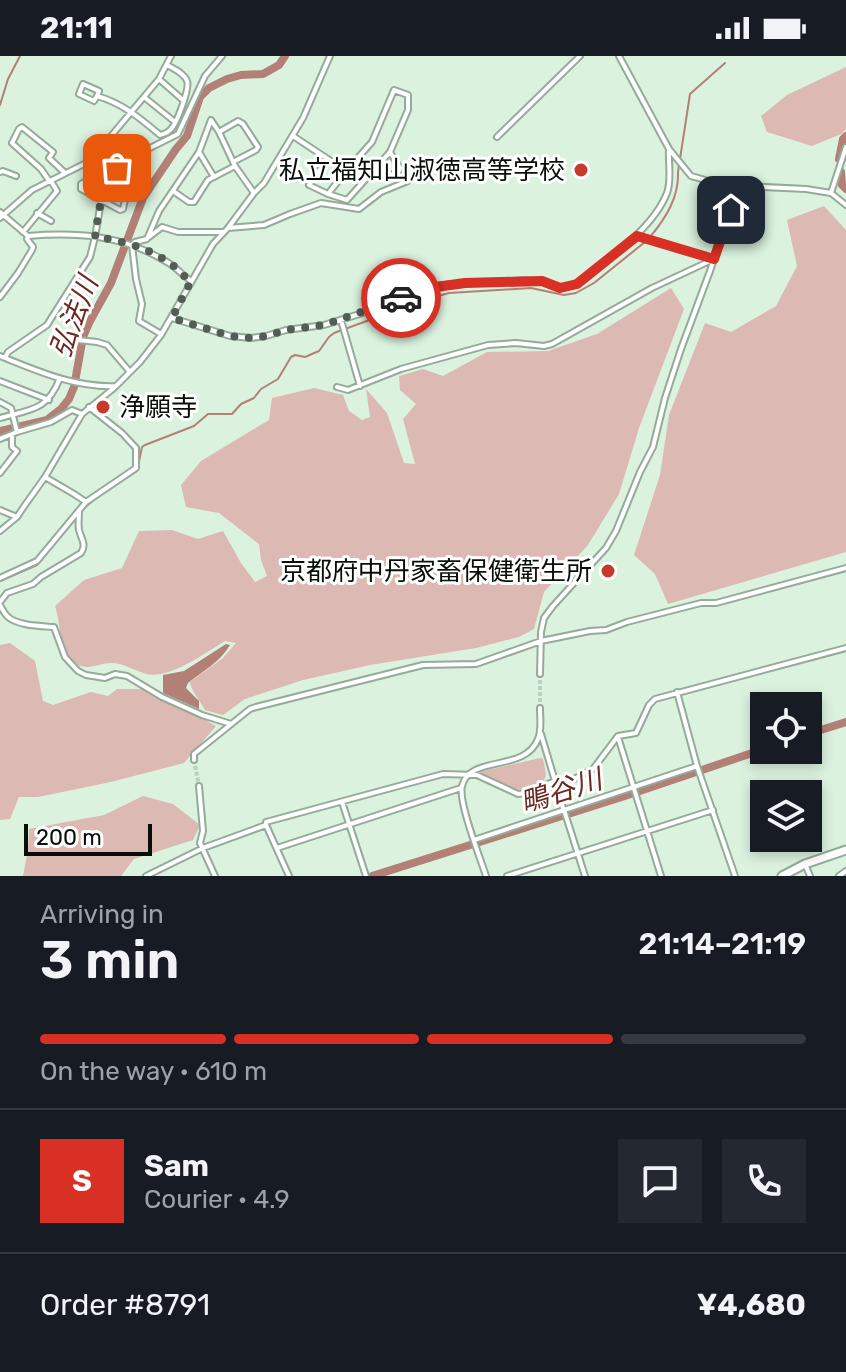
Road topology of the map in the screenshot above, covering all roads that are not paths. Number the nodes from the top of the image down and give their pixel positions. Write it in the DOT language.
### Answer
graph roads {
  1 [pos="222,56"];
  2 [pos="330,56"];
  3 [pos="580,56"];
  4 [pos="619,56"];
  5 [pos="171,59"];
  6 [pos="159,79"];
  7 [pos="97,96"];
  8 [pos="144,97"];
  9 [pos="184,101"];
  10 [pos="132,112"];
  11 [pos="175,122"];
  12 [pos="219,132"];
  13 [pos="293,136"];
  14 [pos="497,137"];
  15 [pos="846,147"];
  16 [pos="669,149"];
  17 [pos="199,152"];
  18 [pos="390,152"];
  19 [pos="141,153"];
  20 [pos="328,159"];
  21 [pos="234,164"];
  22 [pos="430,169"];
  23 [pos="346,171"];
  24 [pos="372,171"];
  25 [pos="0,172"];
  26 [pos="65,173"];
  27 [pos="16,176"];
  28 [pos="214,177"];
  29 [pos="108,179"];
  30 [pos="51,181"];
  31 [pos="362,183"];
  32 [pos="739,185"];
  33 [pos="173,191"];
  34 [pos="254,193"];
  35 [pos="831,193"];
  36 [pos="328,194"];
  37 [pos="101,201"];
  38 [pos="846,205"];
  39 [pos="37,213"];
  40 [pos="1,215"];
  41 [pos="51,221"];
  42 [pos="226,230"];
  43 [pos="26,234"];
  44 [pos="637,236"];
  45 [pos="95,237"];
  46 [pos="147,239"];
  47 [pos="128,243"];
  48 [pos="714,259"];
  49 [pos="191,281"];
  50 [pos="0,297"];
  51 [pos="172,318"];
  52 [pos="341,320"];
  53 [pos="161,335"];
  54 [pos="78,340"];
  55 [pos="2,357"];
  56 [pos="130,372"];
  57 [pos="60,378"];
  58 [pos="0,381"];
  59 [pos="116,386"];
  60 [pos="360,386"];
  61 [pos="337,387"];
  62 [pos="49,400"];
  63 [pos="0,402"];
  64 [pos="89,407"];
  65 [pos="82,414"];
  66 [pos="13,415"];
  67 [pos="0,418"];
  68 [pos="15,433"];
  69 [pos="0,439"];
  70 [pos="0,473"];
  71 [pos="45,477"];
  72 [pos="86,502"];
  73 [pos="0,510"];
  74 [pos="79,510"];
  75 [pos="17,517"];
  76 [pos="0,531"];
  77 [pos="846,568"];
  78 [pos="0,578"];
  79 [pos="0,604"];
  80 [pos="541,641"];
  81 [pos="846,648"];
  82 [pos="540,674"];
  83 [pos="677,692"];
  84 [pos="540,708"];
  85 [pos="231,724"];
  86 [pos="540,728"];
  87 [pos="618,736"];
  88 [pos="194,760"];
  89 [pos="697,766"];
  90 [pos="470,774"];
  91 [pos="555,781"];
  92 [pos="199,786"];
  93 [pos="633,787"];
  94 [pos="461,788"];
  95 [pos="555,789"];
  96 [pos="342,802"];
  97 [pos="564,810"];
  98 [pos="713,810"];
  99 [pos="266,825"];
  100 [pos="349,825"];
  101 [pos="647,831"];
  102 [pos="474,840"];
  103 [pos="203,848"];
  104 [pos="277,848"];
  105 [pos="846,850"];
  106 [pos="578,853"];
  107 [pos="805,864"];
  108 [pos="846,871"];
  109 [pos="146,876"];
  110 [pos="215,876"];
  111 [pos="289,876"];
  112 [pos="366,876"];
  113 [pos="486,876"];
  114 [pos="507,876"];
  115 [pos="585,876"];
  116 [pos="661,876"];
  117 [pos="734,876"];
  118 [pos="782,876"];
  119 [pos="810,876"];
  120 [pos="839,876"];
  1 -- 19 [label="street"];
  2 -- 13 [label="street"];
  3 -- 14 [label="street"];
  4 -- 16 [label="street"];
  5 -- 6 [label="street"];
  5 -- 9 [label="street"];
  6 -- 8 [label="street"];
  6 -- 9 [label="street"];
  7 -- 7 [label="street"];
  7 -- 10 [label="street"];
  8 -- 10 [label="street"];
  8 -- 11 [label="street"];
  9 -- 11 [label="street"];
  10 -- 11 [label="street"];
  10 -- 26 [label="street"];
  12 -- 17 [label="street"];
  12 -- 21 [label="street"];
  12 -- 21 [label="street"];
  13 -- 20 [label="street"];
  13 -- 34 [label="street"];
  15 -- 35 [label="street"];
  16 -- 32 [label="street"];
  16 -- 44 [label="street"];
  17 -- 28 [label="street"];
  17 -- 33 [label="street"];
  18 -- 23 [label="street"];
  18 -- 24 [label="street"];
  18 -- 24 [label="street"];
  19 -- 29 [label="street"];
  19 -- 37 [label="street"];
  20 -- 23 [label="street"];
  20 -- 36 [label="street"];
  21 -- 28 [label="street"];
  21 -- 34 [label="street"];
  22 -- 42 [label="street"];
  23 -- 31 [label="street"];
  23 -- 36 [label="street"];
  24 -- 31 [label="street"];
  25 -- 27 [label="street"];
  26 -- 30 [label="street"];
  26 -- 30 [label="street"];
  28 -- 33 [label="street"];
  29 -- 37 [label="street"];
  29 -- 37 [label="street"];
  30 -- 39 [label="street"];
  30 -- 40 [label="street"];
  31 -- 36 [label="street"];
  32 -- 35 [label="street"];
  32 -- 48 [label="street"];
  33 -- 46 [label="street"];
  34 -- 42 [label="street"];
  35 -- 38 [label="street"];
  37 -- 45 [label="street"];
  39 -- 41 [label="street"];
  39 -- 43 [label="street"];
  40 -- 43 [label="street"];
  42 -- 46 [label="street"];
  42 -- 49 [label="street"];
  43 -- 45 [label="street"];
  43 -- 50 [label="street"];
  44 -- 48 [label="street"];
  44 -- 52 [label="street"];
  45 -- 47 [label="street"];
  45 -- 55 [label="street"];
  46 -- 47 [label="street"];
  47 -- 49 [label="street"];
  47 -- 53 [label="street"];
  48 -- 60 [label="street"];
  48 -- 80 [label="street"];
  49 -- 51 [label="street"];
  51 -- 52 [label="street"];
  51 -- 53 [label="street"];
  52 -- 60 [label="street"];
  53 -- 56 [label="street"];
  54 -- 56 [label="street"];
  55 -- 57 [label="street"];
  56 -- 59 [label="street"];
  57 -- 59 [label="street"];
  57 -- 62 [label="street"];
  58 -- 62 [label="street"];
  59 -- 64 [label="street"];
  60 -- 61 [label="street"];
  62 -- 66 [label="street"];
  63 -- 66 [label="street"];
  64 -- 65 [label="street"];
  64 -- 72 [label="street"];
  65 -- 68 [label="street"];
  65 -- 71 [label="street"];
  66 -- 67 [label="street"];
  66 -- 68 [label="street"];
  68 -- 69 [label="street"];
  68 -- 70 [label="street"];
  71 -- 72 [label="street"];
  71 -- 75 [label="street"];
  72 -- 74 [label="street"];
  73 -- 75 [label="street"];
  74 -- 78 [label="street"];
  74 -- 79 [label="street"];
  75 -- 76 [label="street"];
  77 -- 80 [label="street"];
  79 -- 85 [label="street"];
  80 -- 82 [label="street"];
  80 -- 85 [label="street"];
  81 -- 83 [label="street"];
  83 -- 87 [label="street"];
  83 -- 89 [label="street"];
  84 -- 86 [label="street"];
  85 -- 88 [label="street"];
  86 -- 90 [label="street"];
  86 -- 91 [label="street"];
  87 -- 93 [label="street"];
  87 -- 95 [label="street"];
  89 -- 93 [label="street"];
  89 -- 98 [label="street"];
  90 -- 91 [label="street"];
  90 -- 94 [label="street"];
  90 -- 96 [label="street"];
  91 -- 95 [label="street"];
  92 -- 103 [label="street"];
  93 -- 97 [label="street"];
  93 -- 101 [label="street"];
  94 -- 100 [label="street"];
  94 -- 102 [label="street"];
  95 -- 97 [label="street"];
  96 -- 99 [label="street"];
  96 -- 100 [label="street"];
  97 -- 102 [label="street"];
  97 -- 106 [label="street"];
  98 -- 101 [label="street"];
  98 -- 117 [label="street"];
  99 -- 103 [label="street"];
  99 -- 104 [label="street"];
  100 -- 104 [label="street"];
  100 -- 112 [label="street"];
  101 -- 106 [label="street"];
  101 -- 116 [label="street"];
  102 -- 113 [label="street"];
  103 -- 109 [label="street"];
  103 -- 110 [label="street"];
  104 -- 111 [label="street"];
  105 -- 107 [label="highway"];
  106 -- 114 [label="street"];
  106 -- 115 [label="street"];
  107 -- 118 [label="highway"];
  107 -- 119 [label="street"];
  108 -- 120 [label="street"];
}
